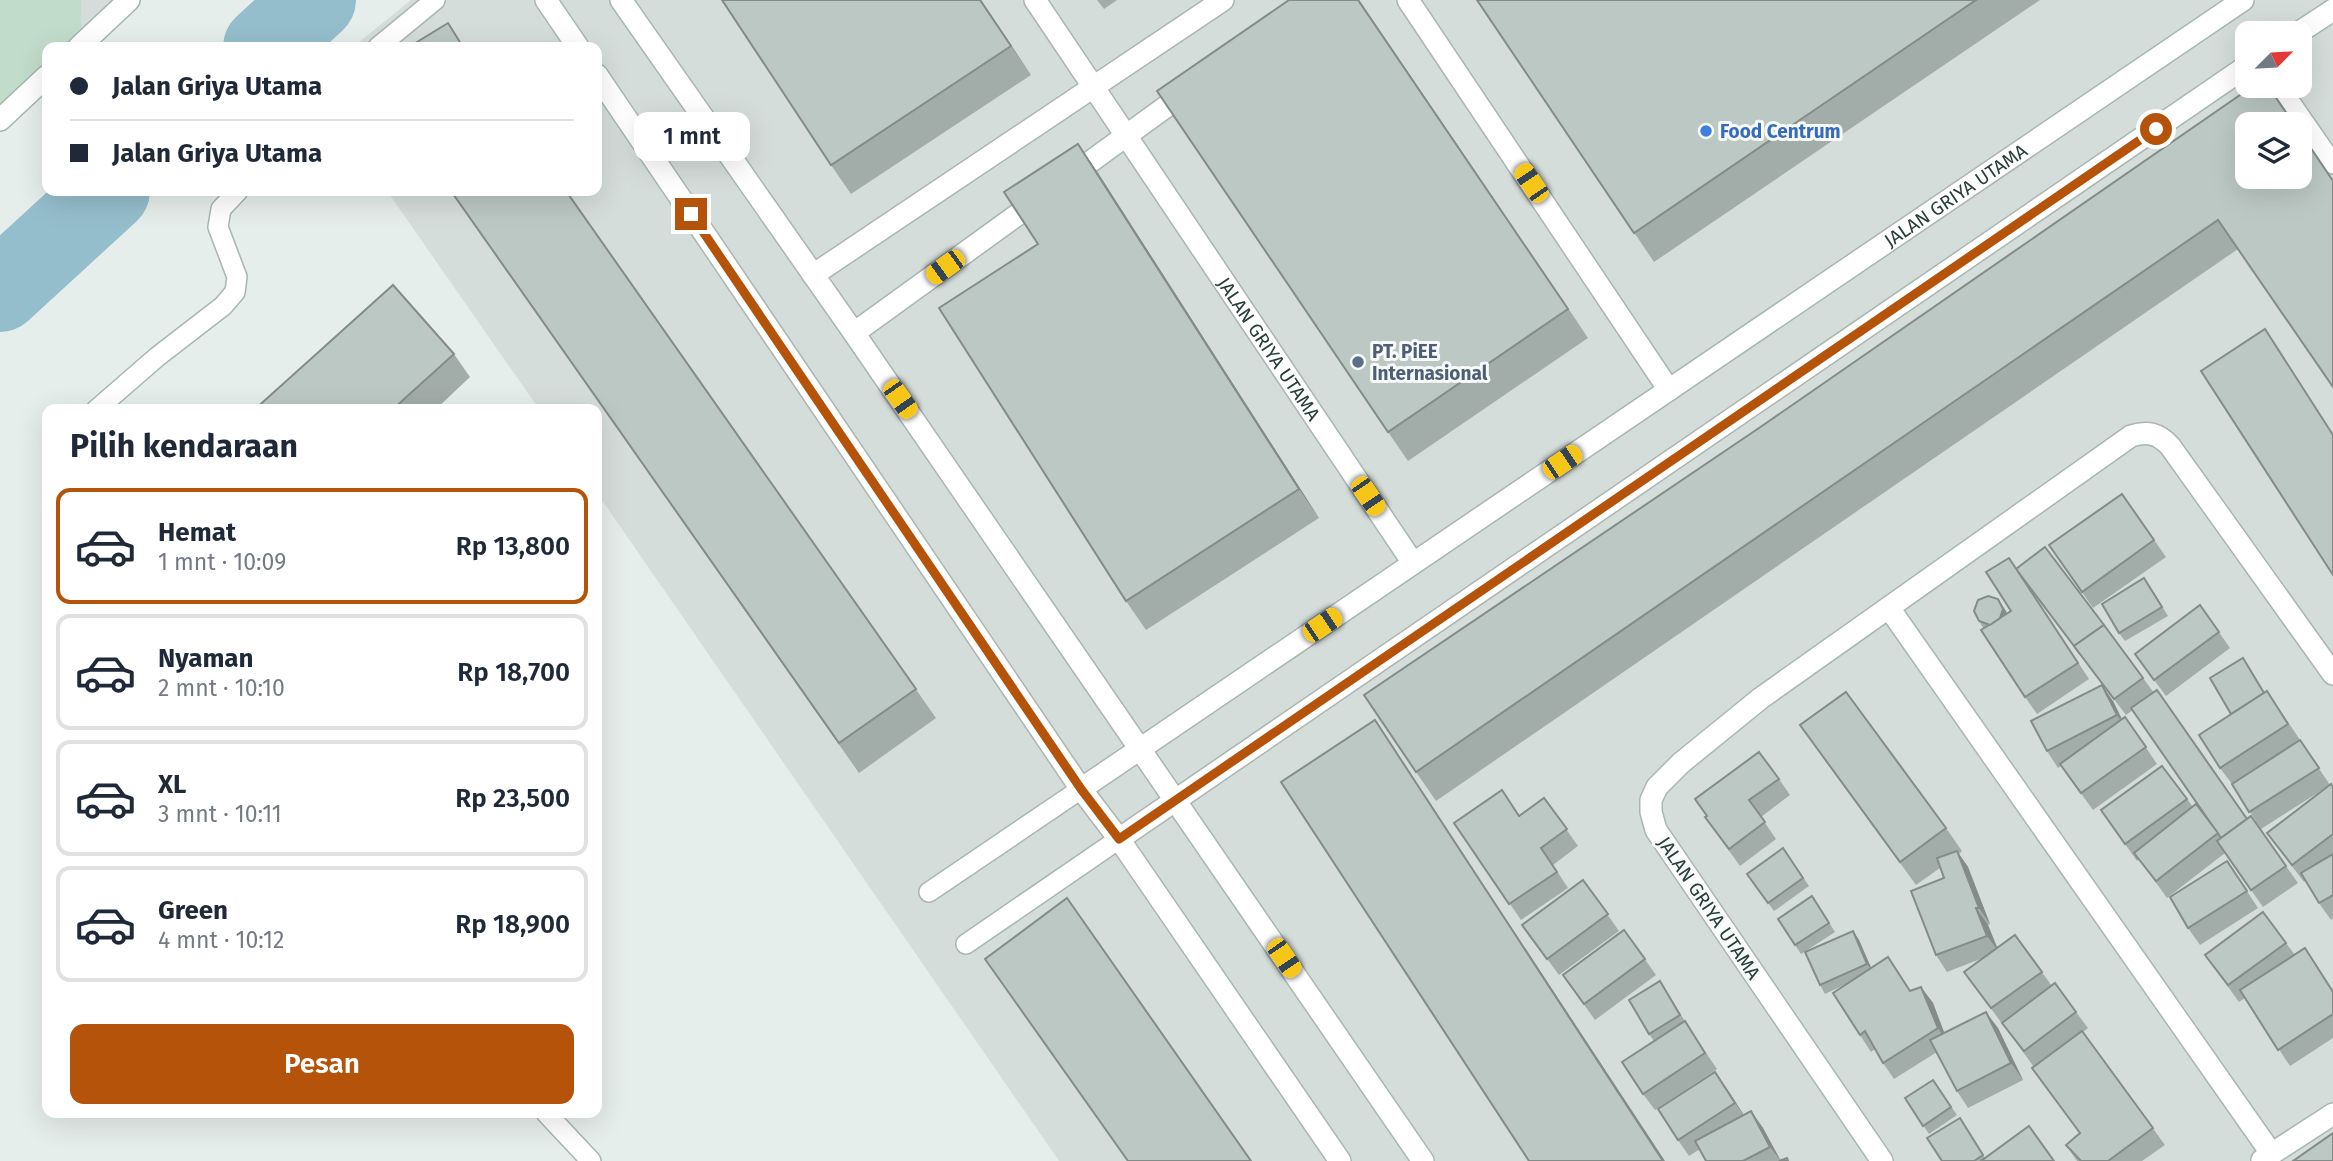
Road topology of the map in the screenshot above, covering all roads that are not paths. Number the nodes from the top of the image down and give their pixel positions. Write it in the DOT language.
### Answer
graph roads {
  1 [pos="130,0"];
  2 [pos="435,0"];
  3 [pos="546,0"];
  4 [pos="621,0"];
  5 [pos="1035,0"];
  6 [pos="1223,0"];
  7 [pos="1408,0"];
  8 [pos="2243,0"];
  9 [pos="2333,10"];
  10 [pos="2312,24"];
  11 [pos="84,42"];
  12 [pos="384,42"];
  13 [pos="575,42"];
  14 [pos="2235,74"];
  15 [pos="1202,80"];
  16 [pos="42,81"];
  17 [pos="602,82"];
  18 [pos="1094,87"];
  19 [pos="2287,98"];
  20 [pos="0,120"];
  21 [pos="1125,136"];
  22 [pos="2333,164"];
  23 [pos="233,196"];
  24 [pos="813,275"];
  25 [pos="854,333"];
  26 [pos="1669,390"];
  27 [pos="103,404"];
  28 [pos="1413,563"];
  29 [pos="1889,608"];
  30 [pos="2333,674"];
  31 [pos="1140,749"];
  32 [pos="1081,789"];
  33 [pos="1175,801"];
  34 [pos="1119,839"];
  35 [pos="929,892"];
  36 [pos="966,944"];
  37 [pos="2333,1114"];
  38 [pos="551,1118"];
  39 [pos="2266,1157"];
  40 [pos="591,1161"];
  41 [pos="1339,1161"];
  42 [pos="1423,1161"];
  43 [pos="1882,1161"];
  1 -- 11 [label="street"];
  2 -- 12 [label="lane"];
  3 -- 13 [label="street"];
  4 -- 24 [label="street"];
  5 -- 18 [label="street, JALAN GRIYA UTAMA"];
  6 -- 18 [label="street"];
  7 -- 26 [label="street"];
  8 -- 26 [label="street, JALAN GRIYA UTAMA"];
  9 -- 10 [label="street"];
  14 -- 33 [label="street"];
  15 -- 21 [label="street"];
  16 -- 20 [label="street"];
  17 -- 32 [label="street"];
  18 -- 21 [label="street, JALAN GRIYA UTAMA"];
  18 -- 24 [label="street"];
  19 -- 22 [label="lane"];
  21 -- 25 [label="street"];
  21 -- 28 [label="street, JALAN GRIYA UTAMA"];
  23 -- 27 [label="lane"];
  24 -- 25 [label="street"];
  25 -- 31 [label="street"];
  26 -- 28 [label="street, JALAN GRIYA UTAMA"];
  28 -- 31 [label="street, JALAN GRIYA UTAMA"];
  29 -- 30 [label="street, JALAN GRIYA UTAMA"];
  29 -- 39 [label="street"];
  29 -- 43 [label="street, JALAN GRIYA UTAMA"];
  31 -- 32 [label="street, JALAN GRIYA UTAMA"];
  31 -- 33 [label="street"];
  32 -- 34 [label="street"];
  32 -- 35 [label="lane"];
  33 -- 34 [label="street"];
  33 -- 42 [label="street"];
  34 -- 36 [label="lane"];
  34 -- 41 [label="street"];
  37 -- 39 [label="street"];
  38 -- 40 [label="lane"];
}
